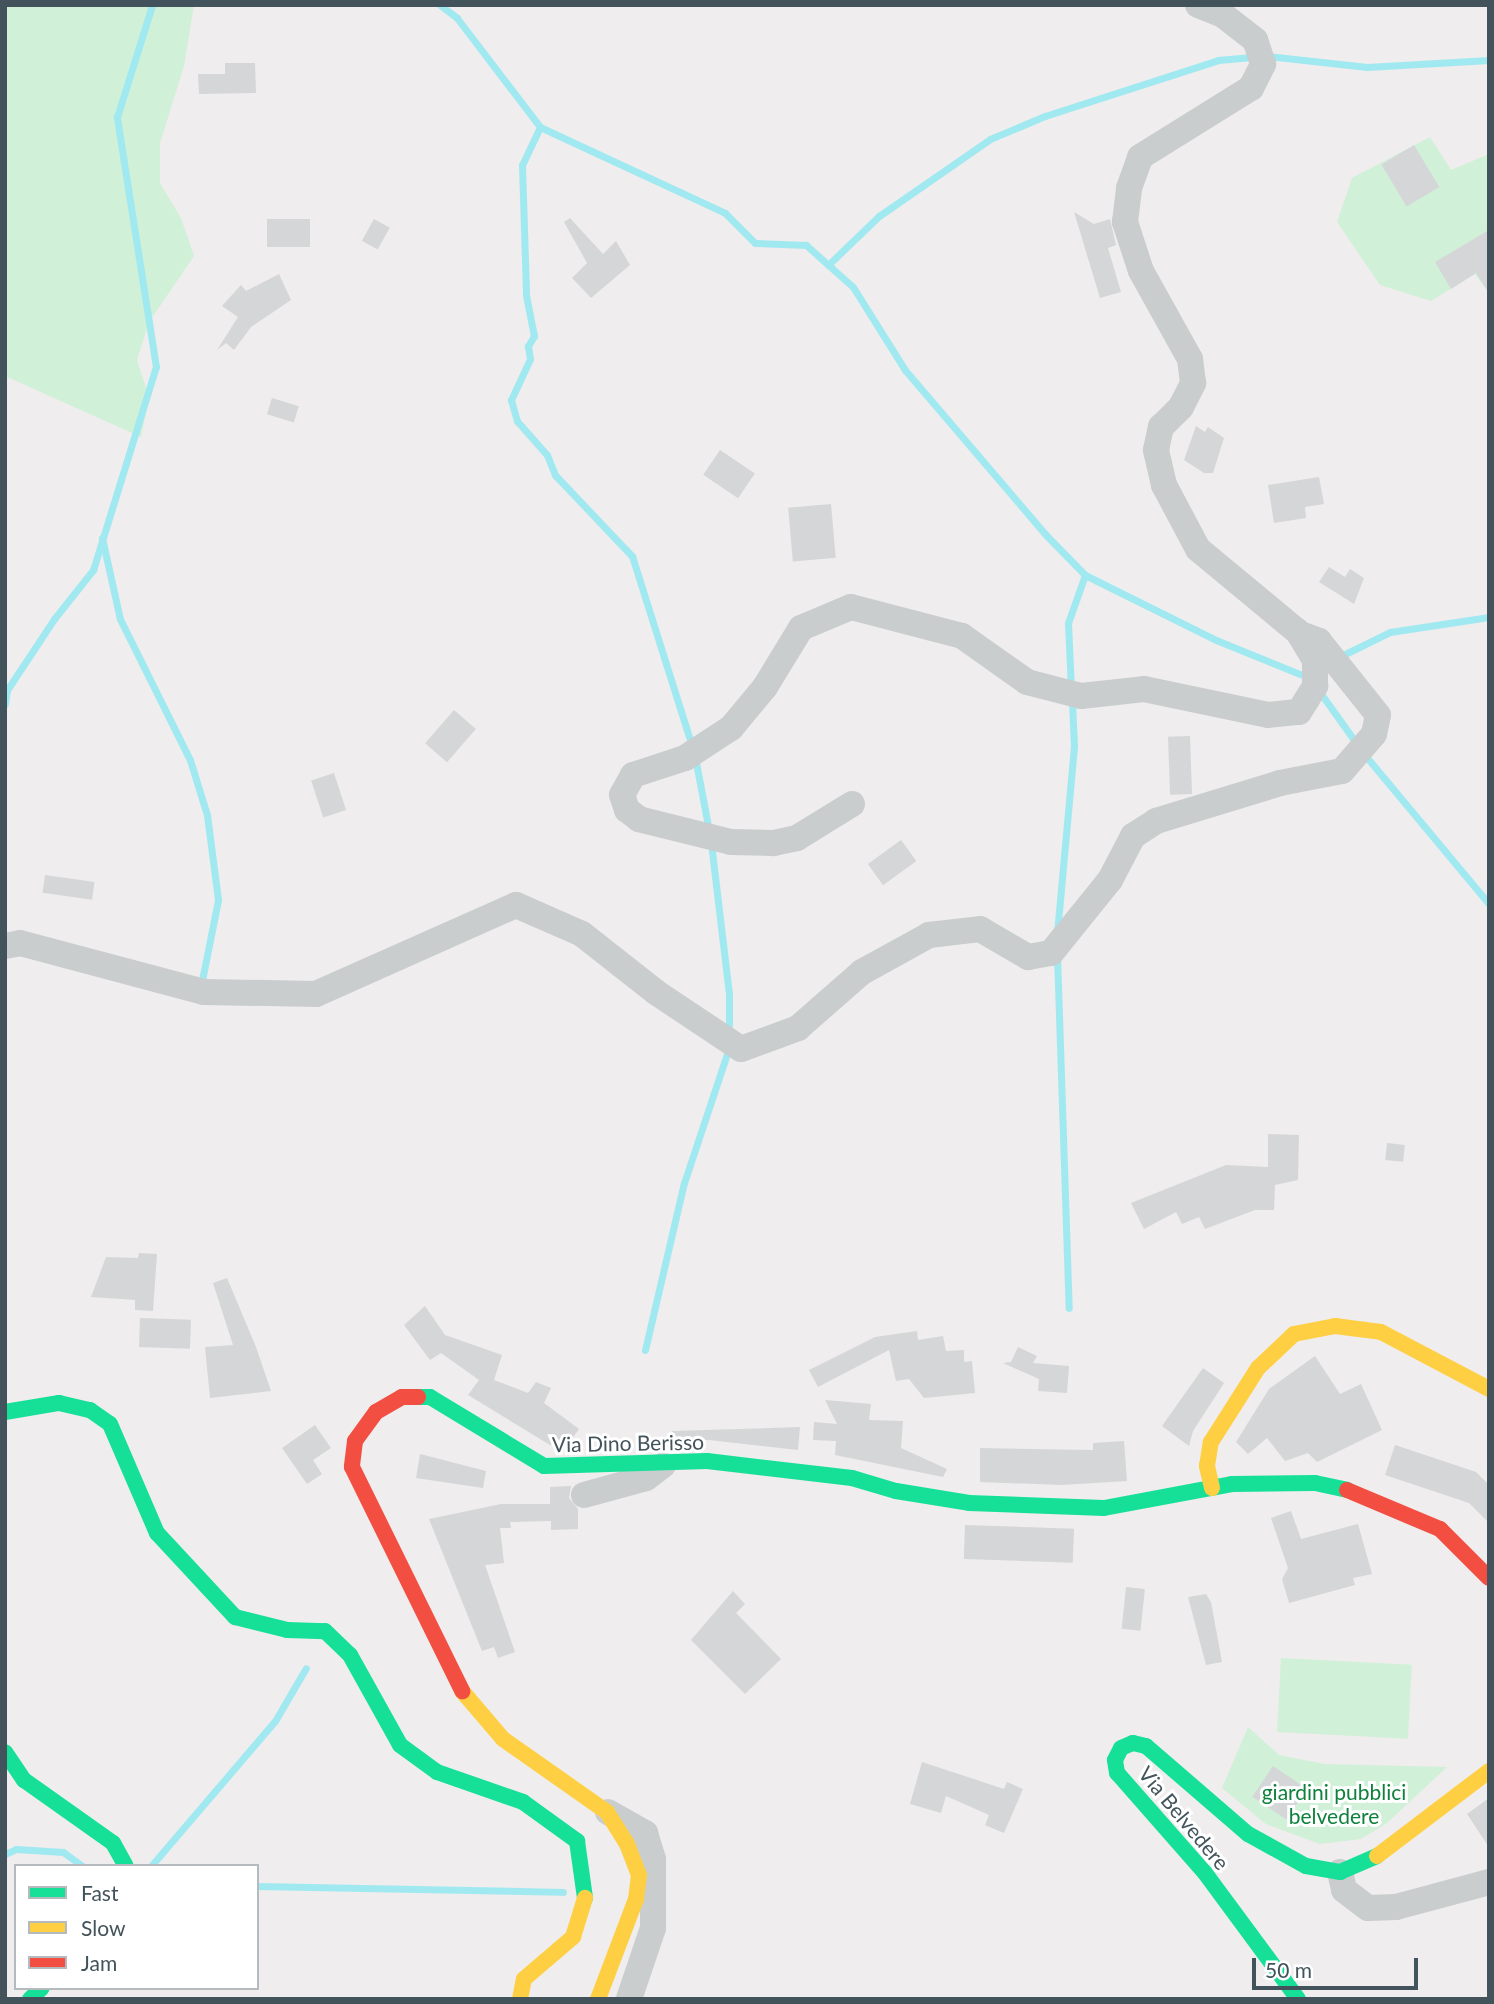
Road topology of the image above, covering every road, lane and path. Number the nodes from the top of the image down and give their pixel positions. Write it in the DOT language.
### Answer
graph roads {
  1 [pos="1198,5"];
  2 [pos="1298,632"];
  3 [pos="852,804"];
  4 [pos="5,946"];
  5 [pos="1489,1389"];
  6 [pos="5,1412"];
  7 [pos="668,1462"];
  8 [pos="1212,1488"];
  9 [pos="584,1495"];
  10 [pos="1489,1578"];
  11 [pos="1167,1741"];
  12 [pos="5,1752"];
  13 [pos="1489,1771"];
  14 [pos="607,1812"];
  15 [pos="1248,1835"];
  16 [pos="125,1864"];
  17 [pos="1340,1872"];
  18 [pos="1489,1882"];
  19 [pos="520,1999"];
  20 [pos="597,1999"];
  21 [pos="629,1999"];
  22 [pos="1298,1999"];
  1 -- 2 [label="street"];
  2 -- 3 [label="street"];
  2 -- 4 [label="street"];
  5 -- 8 [label="street"];
  6 -- 19 [label="street"];
  7 -- 8 [label="street, Via Dino Berisso"];
  7 -- 9 [label="street"];
  7 -- 14 [label="street, Via Dino Berisso"];
  8 -- 10 [label="street, Via Dino Berisso"];
  11 -- 15 [label="street"];
  12 -- 16 [label="street"];
  13 -- 17 [label="street"];
  14 -- 20 [label="street, Via Dino Berisso"];
  14 -- 21 [label="street"];
  15 -- 17 [label="street, Via Belvedere"];
  15 -- 22 [label="street, Via Belvedere"];
  17 -- 18 [label="street"];
}
